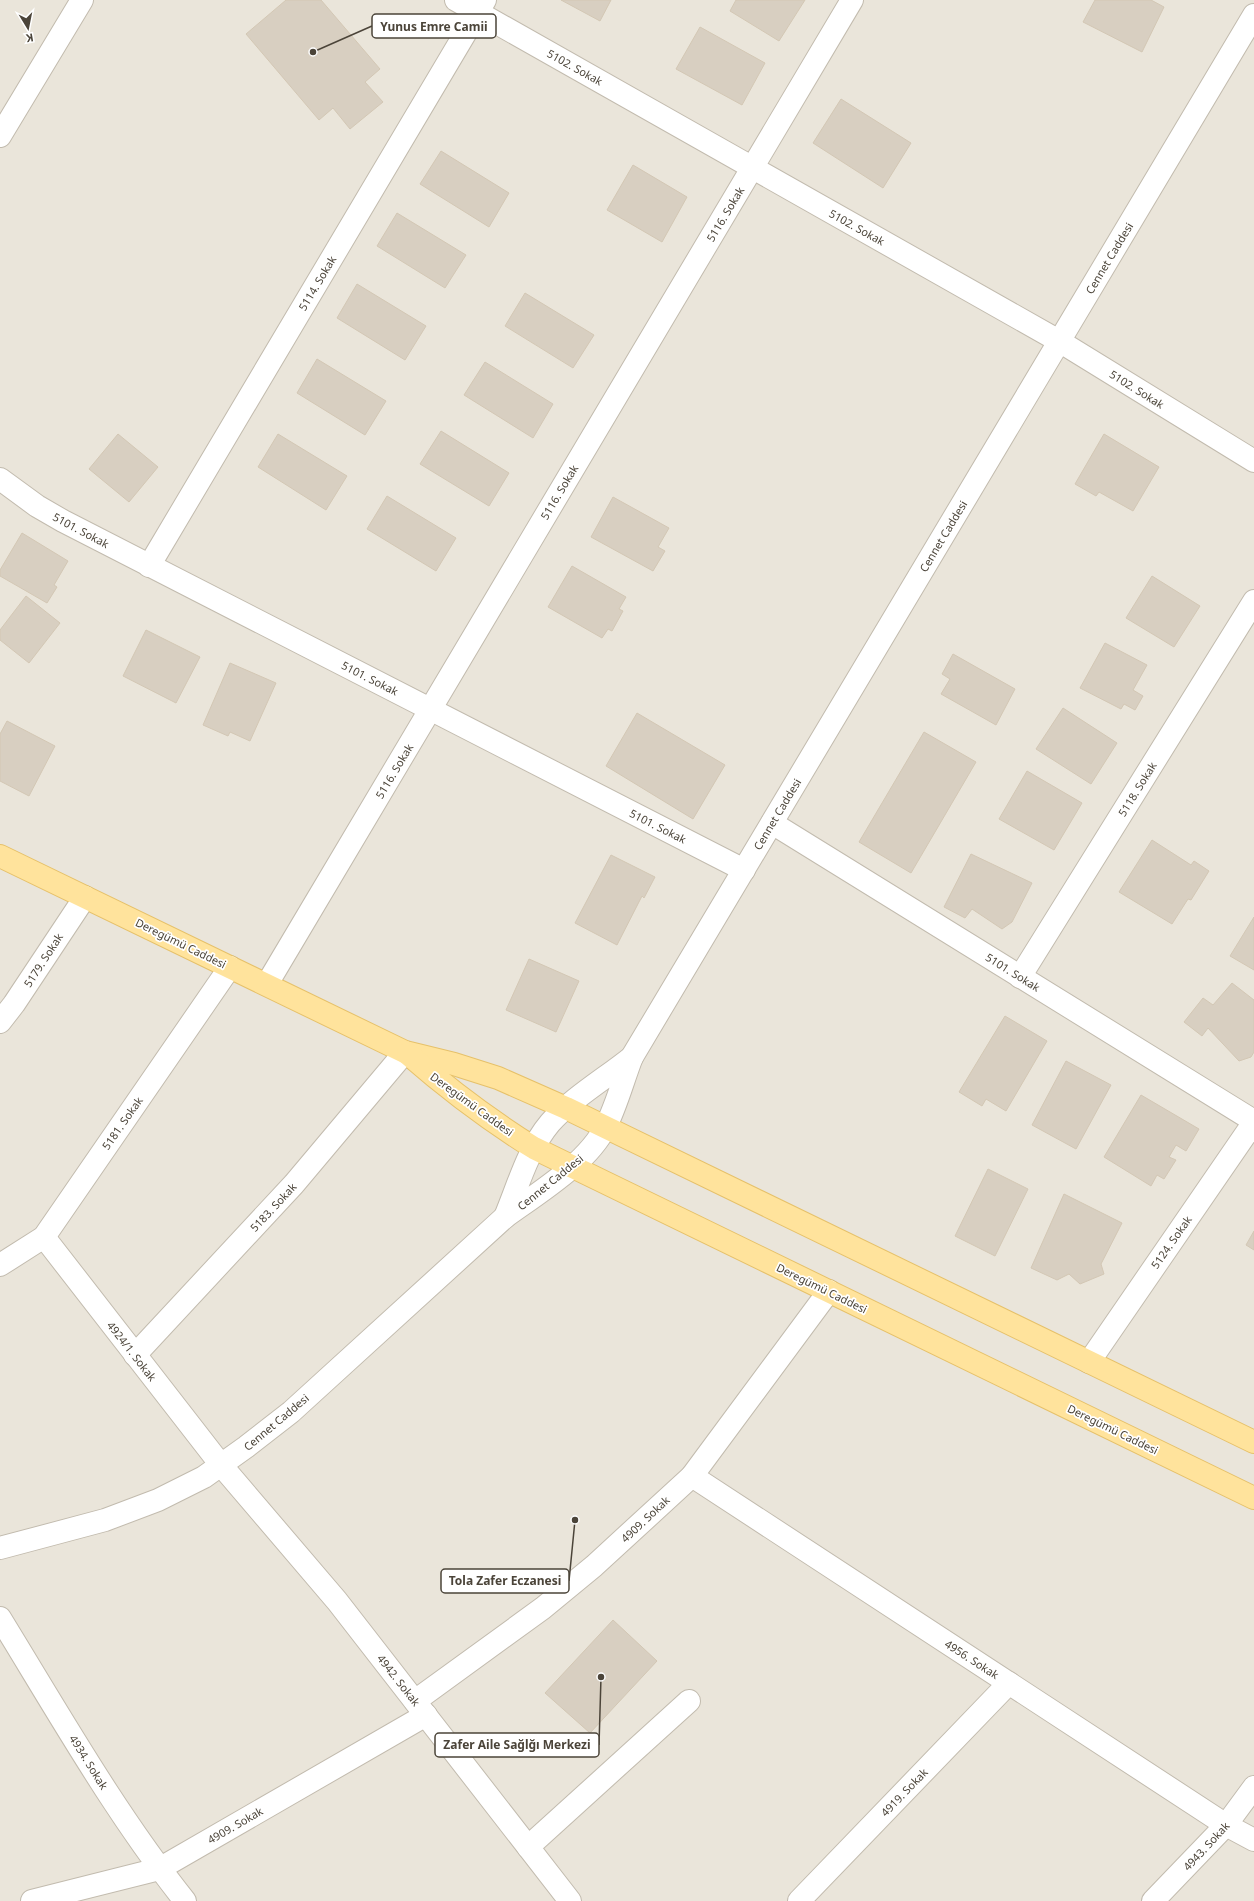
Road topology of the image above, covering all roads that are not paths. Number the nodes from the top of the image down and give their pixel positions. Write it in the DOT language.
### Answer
graph roads {
  1 [pos="82,0"];
  2 [pos="456,0"];
  3 [pos="852,0"];
  4 [pos="481,6"];
  5 [pos="1254,15"];
  6 [pos="0,136"];
  7 [pos="752,167"];
  8 [pos="1059,341"];
  9 [pos="1254,461"];
  10 [pos="0,479"];
  11 [pos="149,566"];
  12 [pos="1254,601"];
  13 [pos="430,709"];
  14 [pos="772,823"];
  15 [pos="0,856"];
  16 [pos="744,870"];
  17 [pos="85,897"];
  18 [pos="230,967"];
  19 [pos="1020,977"];
  20 [pos="267,984"];
  21 [pos="0,1022"];
  22 [pos="405,1052"];
  23 [pos="632,1057"];
  24 [pos="566,1108"];
  25 [pos="1254,1121"];
  26 [pos="606,1127"];
  27 [pos="534,1148"];
  28 [pos="572,1166"];
  29 [pos="505,1217"];
  30 [pos="44,1237"];
  31 [pos="0,1265"];
  32 [pos="829,1291"];
  33 [pos="135,1355"];
  34 [pos="1089,1362"];
  35 [pos="1254,1442"];
  36 [pos="221,1466"];
  37 [pos="692,1476"];
  38 [pos="1254,1498"];
  39 [pos="0,1548"];
  40 [pos="0,1618"];
  41 [pos="1009,1682"];
  42 [pos="689,1701"];
  43 [pos="420,1708"];
  44 [pos="1254,1787"];
  45 [pos="1226,1825"];
  46 [pos="1254,1840"];
  47 [pos="528,1847"];
  48 [pos="159,1869"];
  49 [pos="32,1901"];
  50 [pos="185,1901"];
  51 [pos="570,1901"];
  52 [pos="799,1901"];
  53 [pos="1153,1901"];
  1 -- 6 [label="street"];
  2 -- 4 [label="street, 5102. Sokak"];
  3 -- 7 [label="street, 5116. Sokak"];
  4 -- 7 [label="street, 5102. Sokak"];
  4 -- 11 [label="street, 5114. Sokak"];
  5 -- 8 [label="street, Cennet Caddesi"];
  7 -- 8 [label="street, 5102. Sokak"];
  7 -- 13 [label="street, 5116. Sokak"];
  8 -- 9 [label="street, 5102. Sokak"];
  8 -- 14 [label="street, Cennet Caddesi"];
  10 -- 11 [label="street, 5101. Sokak"];
  11 -- 13 [label="street, 5101. Sokak"];
  12 -- 19 [label="street, 5118. Sokak"];
  13 -- 16 [label="street, 5101. Sokak"];
  13 -- 20 [label="street, 5116. Sokak"];
  14 -- 16 [label="street, Cennet Caddesi"];
  14 -- 19 [label="street, 5101. Sokak"];
  15 -- 17 [label="main road, Deregümü Caddesi"];
  16 -- 23 [label="street, Cennet Caddesi"];
  17 -- 18 [label="main road, Deregümü Caddesi"];
  17 -- 21 [label="street, 5179. Sokak"];
  18 -- 20 [label="main road, Deregümü Caddesi"];
  18 -- 30 [label="street, 5181. Sokak"];
  19 -- 25 [label="street, 5101. Sokak"];
  20 -- 22 [label="main road, Deregümü Caddesi"];
  22 -- 24 [label="main road, Deregümü Caddesi"];
  22 -- 27 [label="main road, Deregümü Caddesi"];
  22 -- 33 [label="street, 5183. Sokak"];
  23 -- 24 [label="street, Cennet Caddesi"];
  23 -- 26 [label="street, Cennet Caddesi"];
  24 -- 26 [label="main road, Deregümü Caddesi"];
  24 -- 27 [label="street, Cennet Caddesi"];
  25 -- 34 [label="street, 5124. Sokak"];
  26 -- 28 [label="street, Cennet Caddesi"];
  26 -- 34 [label="main road, Deregümü Caddesi"];
  27 -- 28 [label="main road, Deregümü Caddesi"];
  27 -- 29 [label="street, Cennet Caddesi"];
  28 -- 29 [label="street, Cennet Caddesi"];
  28 -- 32 [label="main road, Deregümü Caddesi"];
  29 -- 36 [label="street, Cennet Caddesi"];
  30 -- 31 [label="street, 5181. Sokak"];
  30 -- 33 [label="street, 4924/1. Sokak"];
  32 -- 37 [label="street, 4909. Sokak"];
  32 -- 38 [label="main road, Deregümü Caddesi"];
  33 -- 36 [label="street, 4924/1. Sokak"];
  34 -- 35 [label="main road, Deregümü Caddesi"];
  36 -- 39 [label="street, Cennet Caddesi"];
  36 -- 43 [label="street, 4942. Sokak"];
  37 -- 41 [label="street, 4956. Sokak"];
  37 -- 43 [label="street, 4909. Sokak"];
  40 -- 48 [label="street, 4934. Sokak"];
  41 -- 45 [label="street, 4956. Sokak"];
  41 -- 52 [label="street, 4919. Sokak"];
  42 -- 47 [label="street"];
  43 -- 47 [label="street, 4942. Sokak"];
  43 -- 48 [label="street, 4909. Sokak"];
  44 -- 45 [label="street, 4943. Sokak"];
  45 -- 46 [label="street, 4956. Sokak"];
  45 -- 53 [label="street, 4943. Sokak"];
  47 -- 51 [label="street, 4942. Sokak"];
  48 -- 49 [label="street, 4909. Sokak"];
  48 -- 50 [label="street, 4934. Sokak"];
}
